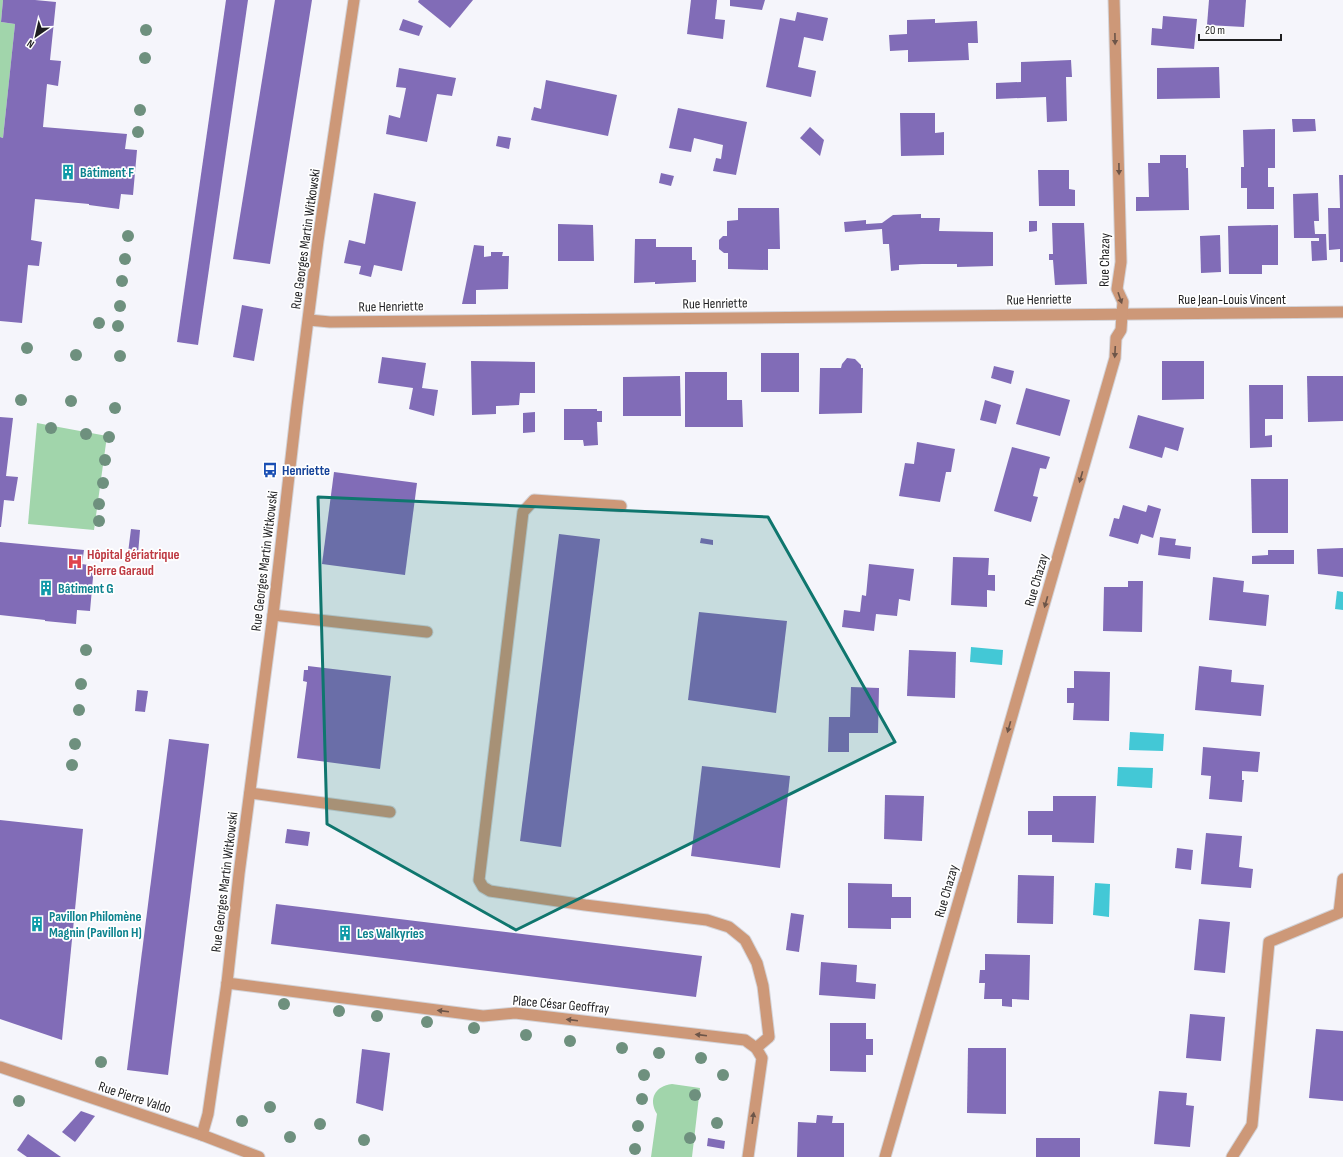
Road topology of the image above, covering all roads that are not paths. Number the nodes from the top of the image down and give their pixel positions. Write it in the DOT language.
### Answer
graph roads {
  1 [pos="354,0"];
  2 [pos="1114,0"];
  3 [pos="1343,312"];
  4 [pos="1122,314"];
  5 [pos="309,320"];
  6 [pos="620,506"];
  7 [pos="273,616"];
  8 [pos="427,632"];
  9 [pos="250,793"];
  10 [pos="390,812"];
  11 [pos="1343,879"];
  12 [pos="226,983"];
  13 [pos="756,1048"];
  14 [pos="0,1067"];
  15 [pos="202,1135"];
  16 [pos="259,1157"];
  17 [pos="748,1157"];
  18 [pos="885,1157"];
  19 [pos="1232,1157"];
  1 -- 5 [label="street, Rue Georges Martin Witkowski"];
  2 -- 4 [label="street, Rue Chazay, one-way"];
  3 -- 4 [label="street, Rue Jean-Louis Vincent"];
  4 -- 5 [label="street, Rue Henriette"];
  4 -- 18 [label="street, Rue Chazay, one-way"];
  5 -- 7 [label="street, Rue Georges Martin Witkowski"];
  6 -- 13 [label="street"];
  7 -- 8 [label="street"];
  7 -- 9 [label="street, Rue Georges Martin Witkowski"];
  9 -- 10 [label="street"];
  9 -- 12 [label="street, Rue Georges Martin Witkowski"];
  11 -- 19 [label="street"];
  13 -- 12 [label="street, Place César Geoffray, one-way"];
  12 -- 15 [label="street, Rue Georges Martin Witkowski"];
  17 -- 13 [label="street, one-way"];
  14 -- 15 [label="street, Rue Pierre Valdo"];
  15 -- 16 [label="street, Rue Pierre Valdo"];
}
